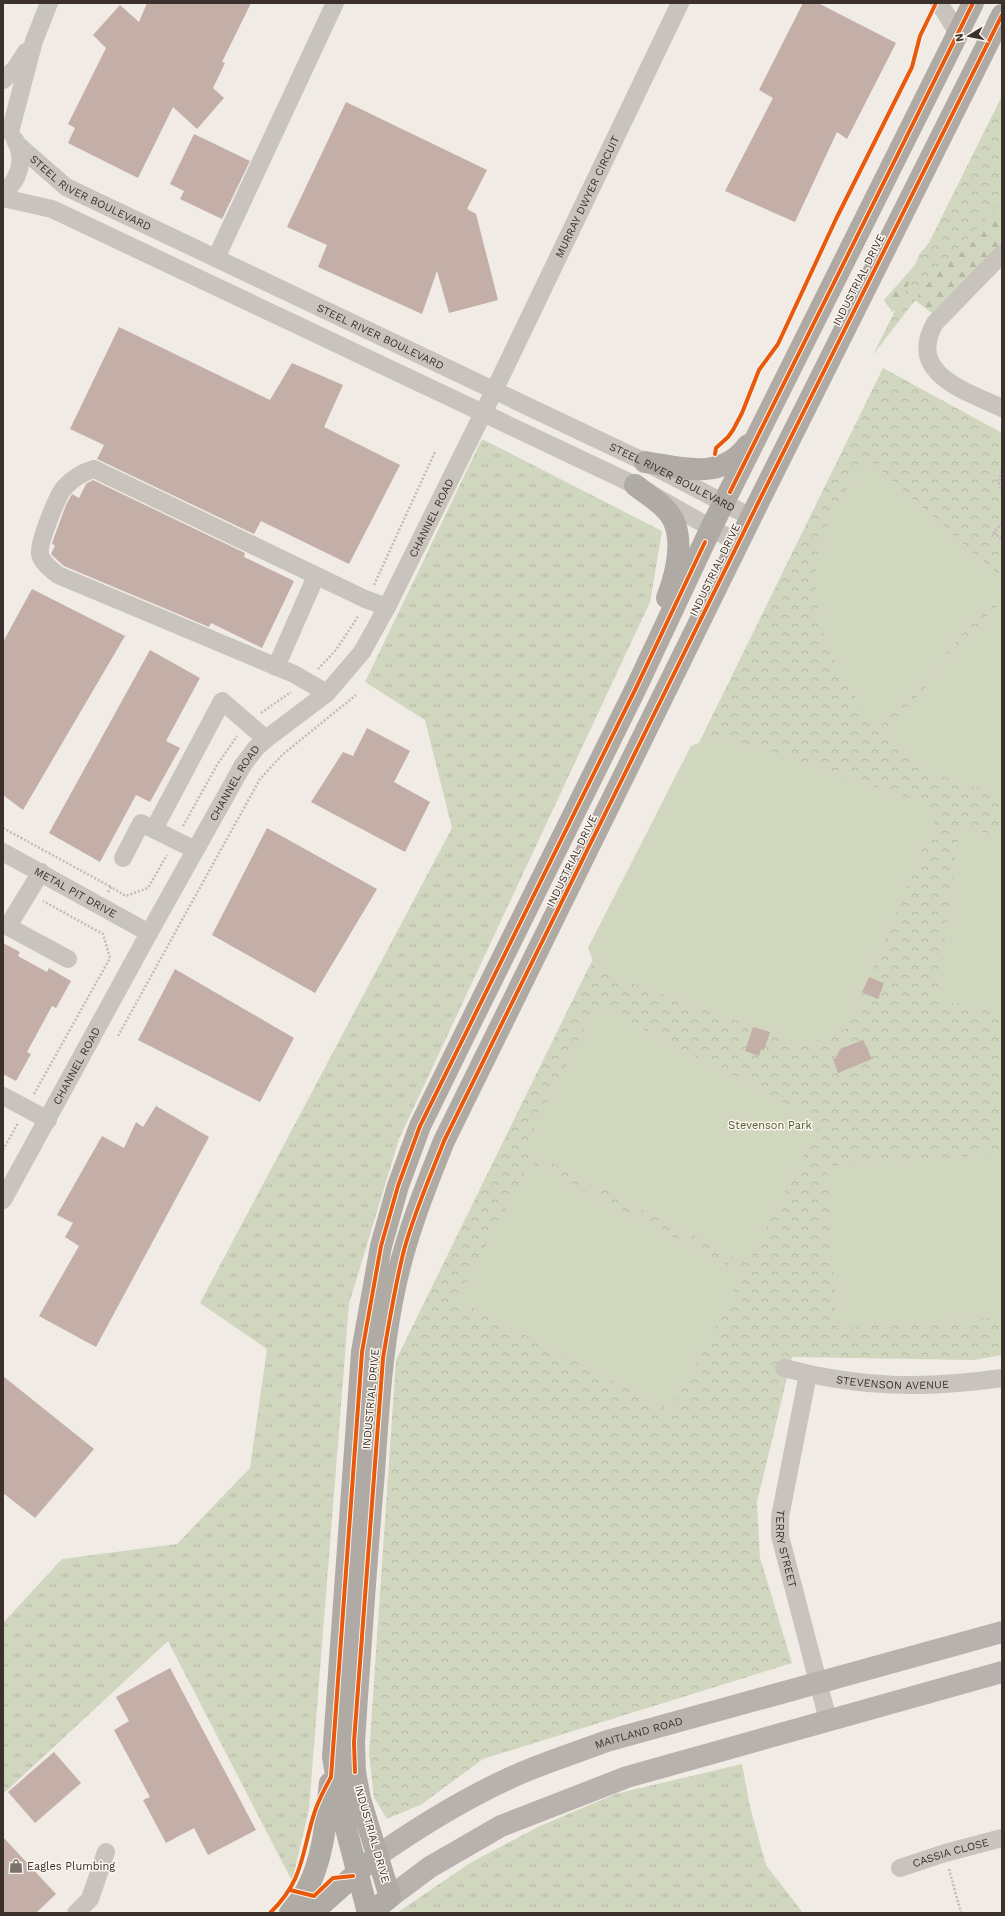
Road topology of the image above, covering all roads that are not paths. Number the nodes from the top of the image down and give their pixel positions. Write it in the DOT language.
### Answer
graph roads {
  1 [pos="49,3"];
  2 [pos="335,3"];
  3 [pos="680,3"];
  4 [pos="939,3"];
  5 [pos="973,3"];
  6 [pos="1002,15"];
  7 [pos="958,33"];
  8 [pos="34,41"];
  9 [pos="3,80"];
  10 [pos="10,134"];
  11 [pos="3,193"];
  12 [pos="3,198"];
  13 [pos="1002,254"];
  14 [pos="216,258"];
  15 [pos="494,391"];
  16 [pos="1002,408"];
  17 [pos="483,412"];
  18 [pos="765,421"];
  19 [pos="645,462"];
  20 [pos="635,485"];
  21 [pos="724,503"];
  22 [pos="751,517"];
  23 [pos="711,528"];
  24 [pos="738,543"];
  25 [pos="316,576"];
  26 [pos="387,607"];
  27 [pos="276,667"];
  28 [pos="636,688"];
  29 [pos="327,693"];
  30 [pos="266,739"];
  31 [pos="154,829"];
  32 [pos="195,850"];
  33 [pos="3,852"];
  34 [pos="123,858"];
  35 [pos="41,872"];
  36 [pos="6,925"];
  37 [pos="149,933"];
  38 [pos="68,959"];
  39 [pos="3,1096"];
  40 [pos="48,1120"];
  41 [pos="3,1200"];
  42 [pos="784,1368"];
  43 [pos="808,1374"];
  44 [pos="1002,1378"];
  45 [pos="1002,1632"];
  46 [pos="1002,1672"];
  47 [pos="818,1683"];
  48 [pos="828,1720"];
  49 [pos="333,1757"];
  50 [pos="1002,1838"];
  51 [pos="106,1852"];
  52 [pos="377,1856"];
  53 [pos="900,1868"];
  54 [pos="358,1871"];
  55 [pos="390,1897"];
  56 [pos="76,1913"];
  57 [pos="290,1913"];
  58 [pos="312,1913"];
  59 [pos="370,1913"];
  1 -- 8 [label="street"];
  2 -- 14 [label="street"];
  3 -- 15 [label="street, MURRAY DWYER CIRCUIT"];
  4 -- 7 [label="street"];
  5 -- 7 [label="highway, INDUSTRIAL DRIVE"];
  6 -- 22 [label="highway, INDUSTRIAL DRIVE"];
  7 -- 18 [label="highway, INDUSTRIAL DRIVE"];
  8 -- 9 [label="street"];
  8 -- 10 [label="street"];
  10 -- 11 [label="street"];
  10 -- 14 [label="street, STEEL RIVER BOULEVARD"];
  12 -- 17 [label="street"];
  13 -- 16 [label="street"];
  14 -- 15 [label="street, STEEL RIVER BOULEVARD"];
  15 -- 17 [label="street, CHANNEL ROAD"];
  15 -- 19 [label="street, STEEL RIVER BOULEVARD"];
  17 -- 20 [label="street"];
  17 -- 26 [label="street, CHANNEL ROAD"];
  18 -- 19 [label="highway"];
  18 -- 21 [label="highway, INDUSTRIAL DRIVE"];
  19 -- 21 [label="street, STEEL RIVER BOULEVARD"];
  20 -- 23 [label="street"];
  20 -- 28 [label="highway"];
  21 -- 22 [label="street, STEEL RIVER BOULEVARD"];
  21 -- 23 [label="highway, INDUSTRIAL DRIVE"];
  22 -- 24 [label="highway, INDUSTRIAL DRIVE"];
  23 -- 24 [label="street"];
  23 -- 28 [label="highway, INDUSTRIAL DRIVE"];
  24 -- 52 [label="highway, INDUSTRIAL DRIVE"];
  25 -- 26 [label="street"];
  25 -- 27 [label="street"];
  25 -- 27 [label="street"];
  26 -- 29 [label="street, CHANNEL ROAD"];
  27 -- 29 [label="street"];
  28 -- 49 [label="highway, INDUSTRIAL DRIVE"];
  29 -- 30 [label="street, CHANNEL ROAD"];
  30 -- 31 [label="street"];
  30 -- 32 [label="street, CHANNEL ROAD"];
  31 -- 32 [label="street"];
  31 -- 34 [label="street"];
  32 -- 37 [label="street, CHANNEL ROAD"];
  33 -- 35 [label="street, METAL PIT DRIVE"];
  35 -- 36 [label="street"];
  35 -- 37 [label="street, METAL PIT DRIVE"];
  36 -- 38 [label="street"];
  37 -- 40 [label="street, CHANNEL ROAD"];
  39 -- 40 [label="street"];
  40 -- 41 [label="street, CHANNEL ROAD"];
  42 -- 43 [label="street, STEVENSON AVENUE"];
  43 -- 44 [label="street, STEVENSON AVENUE"];
  43 -- 47 [label="street, TERRY STREET"];
  45 -- 47 [label="main road, MAITLAND ROAD"];
  46 -- 48 [label="main road"];
  47 -- 48 [label="street, TERRY STREET"];
  47 -- 52 [label="main road, MAITLAND ROAD"];
  48 -- 55 [label="main road"];
  49 -- 54 [label="highway, INDUSTRIAL DRIVE"];
  49 -- 57 [label="highway"];
  50 -- 53 [label="street, CASSIA CLOSE"];
  51 -- 56 [label="street"];
  52 -- 54 [label="highway, MAITLAND ROAD"];
  52 -- 55 [label="highway, INDUSTRIAL DRIVE"];
  54 -- 58 [label="highway, MAITLAND ROAD"];
  54 -- 59 [label="highway, INDUSTRIAL DRIVE"];
  55 -- 59 [label="highway"];
}
